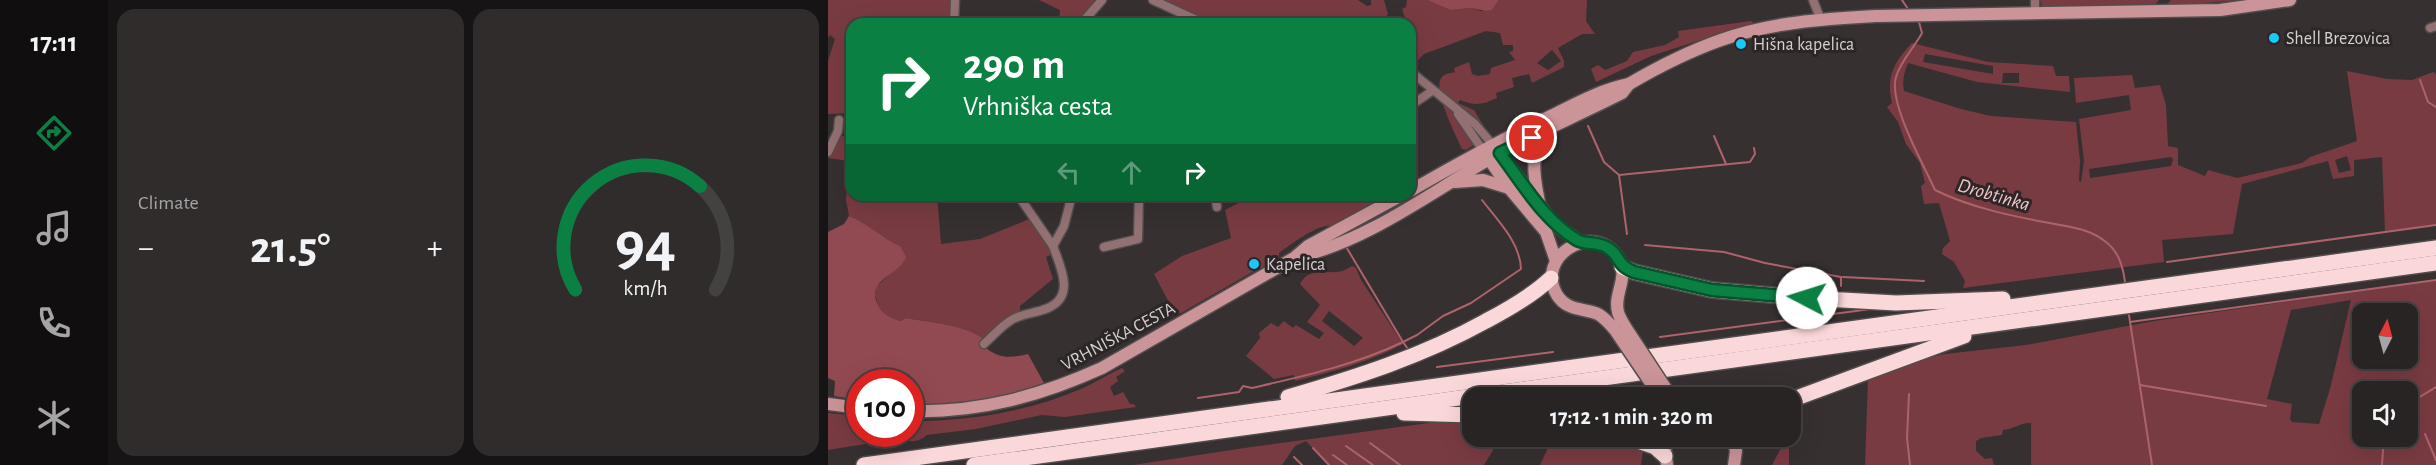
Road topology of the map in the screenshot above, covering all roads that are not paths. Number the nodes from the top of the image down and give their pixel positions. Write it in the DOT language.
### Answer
graph roads {
  1 [pos="955,0"];
  2 [pos="1102,0"];
  3 [pos="1153,0"];
  4 [pos="1813,0"];
  5 [pos="2035,0"];
  6 [pos="2290,0"];
  7 [pos="2162,6"];
  8 [pos="2036,15"];
  9 [pos="954,18"];
  10 [pos="1086,18"];
  11 [pos="1192,18"];
  12 [pos="1821,20"];
  13 [pos="1416,76"];
  14 [pos="1629,84"];
  15 [pos="1432,91"];
  16 [pos="1416,102"];
  17 [pos="839,120"];
  18 [pos="1548,130"];
  19 [pos="1491,151"];
  20 [pos="828,152"];
  21 [pos="1454,182"];
  22 [pos="1416,188"];
  23 [pos="1509,188"];
  24 [pos="1416,200"];
  25 [pos="1022,201"];
  26 [pos="1070,201"];
  27 [pos="1139,201"];
  28 [pos="1216,201"];
  29 [pos="1394,201"];
  30 [pos="1414,201"];
  31 [pos="1540,206"];
  32 [pos="1217,207"];
  33 [pos="1351,231"];
  34 [pos="1580,242"];
  35 [pos="1053,246"];
  36 [pos="1104,247"];
  37 [pos="2436,248"];
  38 [pos="1556,261"];
  39 [pos="2436,263"];
  40 [pos="1622,267"];
  41 [pos="1551,278"];
  42 [pos="2099,294"];
  43 [pos="2007,323"];
  44 [pos="1620,329"];
  45 [pos="984,344"];
  46 [pos="1654,387"];
  47 [pos="1664,387"];
  48 [pos="1801,396"];
  49 [pos="828,404"];
  50 [pos="846,406"];
  51 [pos="924,410"];
  52 [pos="1242,411"];
  53 [pos="1344,414"];
  54 [pos="1462,415"];
  55 [pos="1655,447"];
  56 [pos="1668,447"];
  57 [pos="1735,447"];
  58 [pos="1666,462"];
  59 [pos="864,465"];
  60 [pos="974,465"];
  61 [pos="1734,465"];
  1 -- 9 [label="street"];
  2 -- 10 [label="street"];
  3 -- 11 [label="street"];
  4 -- 12 [label="street"];
  5 -- 8 [label="street"];
  6 -- 7 [label="main road"];
  7 -- 8 [label="main road"];
  8 -- 12 [label="main road"];
  12 -- 14 [label="main road"];
  13 -- 15 [label="street"];
  14 -- 18 [label="main road, VRHNIŠKA CESTA"];
  14 -- 19 [label="main road, VRHNIŠKA CESTA"];
  15 -- 16 [label="street"];
  15 -- 19 [label="street"];
  17 -- 20 [label="street"];
  18 -- 19 [label="main road, VRHNIŠKA CESTA"];
  18 -- 31 [label="main road"];
  19 -- 21 [label="main road, VRHNIŠKA CESTA"];
  19 -- 22 [label="main road, VRHNIŠKA CESTA"];
  19 -- 23 [label="main road"];
  19 -- 31 [label="main road"];
  21 -- 23 [label="main road"];
  21 -- 24 [label="main road, VRHNIŠKA CESTA"];
  23 -- 38 [label="main road"];
  25 -- 35 [label="street"];
  26 -- 35 [label="street"];
  27 -- 36 [label="street"];
  28 -- 32 [label="street"];
  29 -- 33 [label="main road, VRHNIŠKA CESTA"];
  30 -- 33 [label="main road, VRHNIŠKA CESTA"];
  31 -- 34 [label="main road"];
  33 -- 51 [label="main road, VRHNIŠKA CESTA"];
  34 -- 38 [label="main road"];
  34 -- 40 [label="main road"];
  35 -- 45 [label="street"];
  37 -- 42 [label="highway"];
  38 -- 41 [label="main road"];
  39 -- 43 [label="highway"];
  40 -- 42 [label="highway"];
  40 -- 44 [label="main road"];
  41 -- 44 [label="main road"];
  41 -- 52 [label="highway"];
  42 -- 52 [label="highway"];
  43 -- 48 [label="highway"];
  43 -- 53 [label="highway"];
  44 -- 46 [label="main road, bridge"];
  44 -- 47 [label="main road, bridge"];
  49 -- 50 [label="main road"];
  52 -- 59 [label="highway"];
  53 -- 54 [label="highway"];
  53 -- 60 [label="highway"];
  55 -- 58 [label="highway"];
  56 -- 58 [label="main road"];
  57 -- 61 [label="main road"];
}
